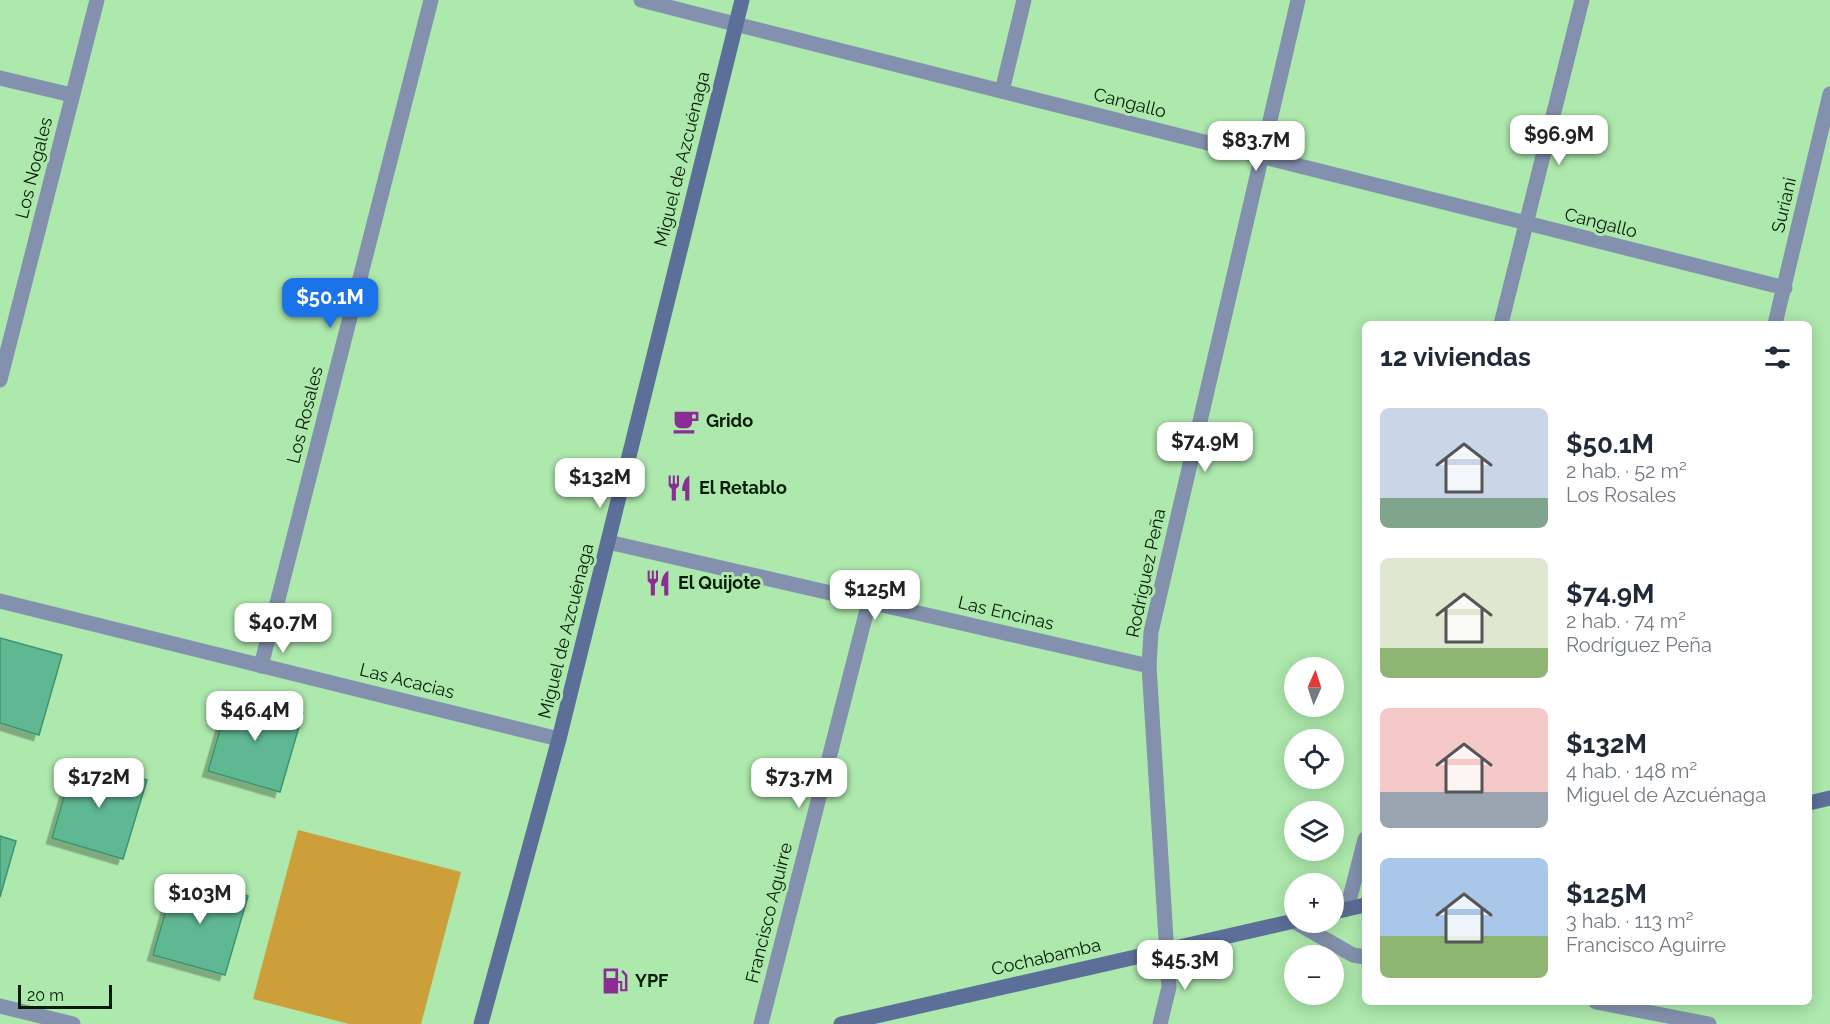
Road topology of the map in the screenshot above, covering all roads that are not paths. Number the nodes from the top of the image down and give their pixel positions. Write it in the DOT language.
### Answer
graph roads {
  1 [pos="97,0"];
  2 [pos="431,0"];
  3 [pos="641,0"];
  4 [pos="742,0"];
  5 [pos="1024,0"];
  6 [pos="1298,0"];
  7 [pos="1582,0"];
  8 [pos="735,24"];
  9 [pos="0,78"];
  10 [pos="1002,91"];
  11 [pos="1830,94"];
  12 [pos="72,95"];
  13 [pos="1262,157"];
  14 [pos="1528,224"];
  15 [pos="1785,288"];
  16 [pos="1502,321"];
  17 [pos="1776,321"];
  18 [pos="5,345"];
  19 [pos="0,380"];
  20 [pos="608,542"];
  21 [pos="0,601"];
  22 [pos="869,602"];
  23 [pos="261,666"];
  24 [pos="1149,666"];
  25 [pos="559,739"];
  26 [pos="1830,798"];
  27 [pos="1812,802"];
  28 [pos="1362,848"];
  29 [pos="1344,899"];
  30 [pos="1362,905"];
  31 [pos="1344,909"];
  32 [pos="1284,924"];
  33 [pos="1314,933"];
  34 [pos="1168,951"];
  35 [pos="1362,956"];
  36 [pos="0,1005"];
  37 [pos="1611,1005"];
  38 [pos="73,1024"];
  39 [pos="481,1024"];
  40 [pos="761,1024"];
  41 [pos="843,1024"];
  42 [pos="1160,1024"];
  43 [pos="1709,1024"];
  1 -- 12 [label="street, Los Nogales"];
  2 -- 23 [label="street, Los Rosales"];
  3 -- 8 [label="street, Cangallo"];
  4 -- 8 [label="main road, Miguel de Azcuénaga"];
  5 -- 10 [label="street"];
  6 -- 13 [label="street, Rodríguez Peña"];
  7 -- 14 [label="street"];
  8 -- 10 [label="street, Cangallo"];
  8 -- 20 [label="main road, Miguel de Azcuénaga"];
  9 -- 12 [label="street"];
  10 -- 13 [label="street, Cangallo"];
  11 -- 15 [label="street, Suriani"];
  12 -- 18 [label="street, Los Nogales"];
  13 -- 14 [label="street, Cangallo"];
  13 -- 24 [label="street, Rodríguez Peña"];
  14 -- 15 [label="street, Cangallo"];
  14 -- 16 [label="street"];
  15 -- 17 [label="street, Suriani"];
  18 -- 19 [label="street, Los Nogales"];
  20 -- 22 [label="street, Las Encinas"];
  20 -- 25 [label="main road, Miguel de Azcuénaga"];
  21 -- 23 [label="street, Las Acacias"];
  22 -- 24 [label="street, Las Encinas"];
  22 -- 40 [label="street, Francisco Aguirre"];
  23 -- 25 [label="street, Las Acacias"];
  24 -- 34 [label="street, Rodríguez Peña"];
  25 -- 39 [label="main road, Miguel de Azcuénaga"];
  26 -- 27 [label="main road"];
  28 -- 29 [label="street"];
  30 -- 31 [label="main road"];
  32 -- 34 [label="main road, Cochabamba"];
  33 -- 35 [label="street"];
  34 -- 41 [label="main road, Cochabamba"];
  34 -- 42 [label="street, Rodríguez Peña"];
  36 -- 38 [label="street"];
  37 -- 43 [label="street"];
}
